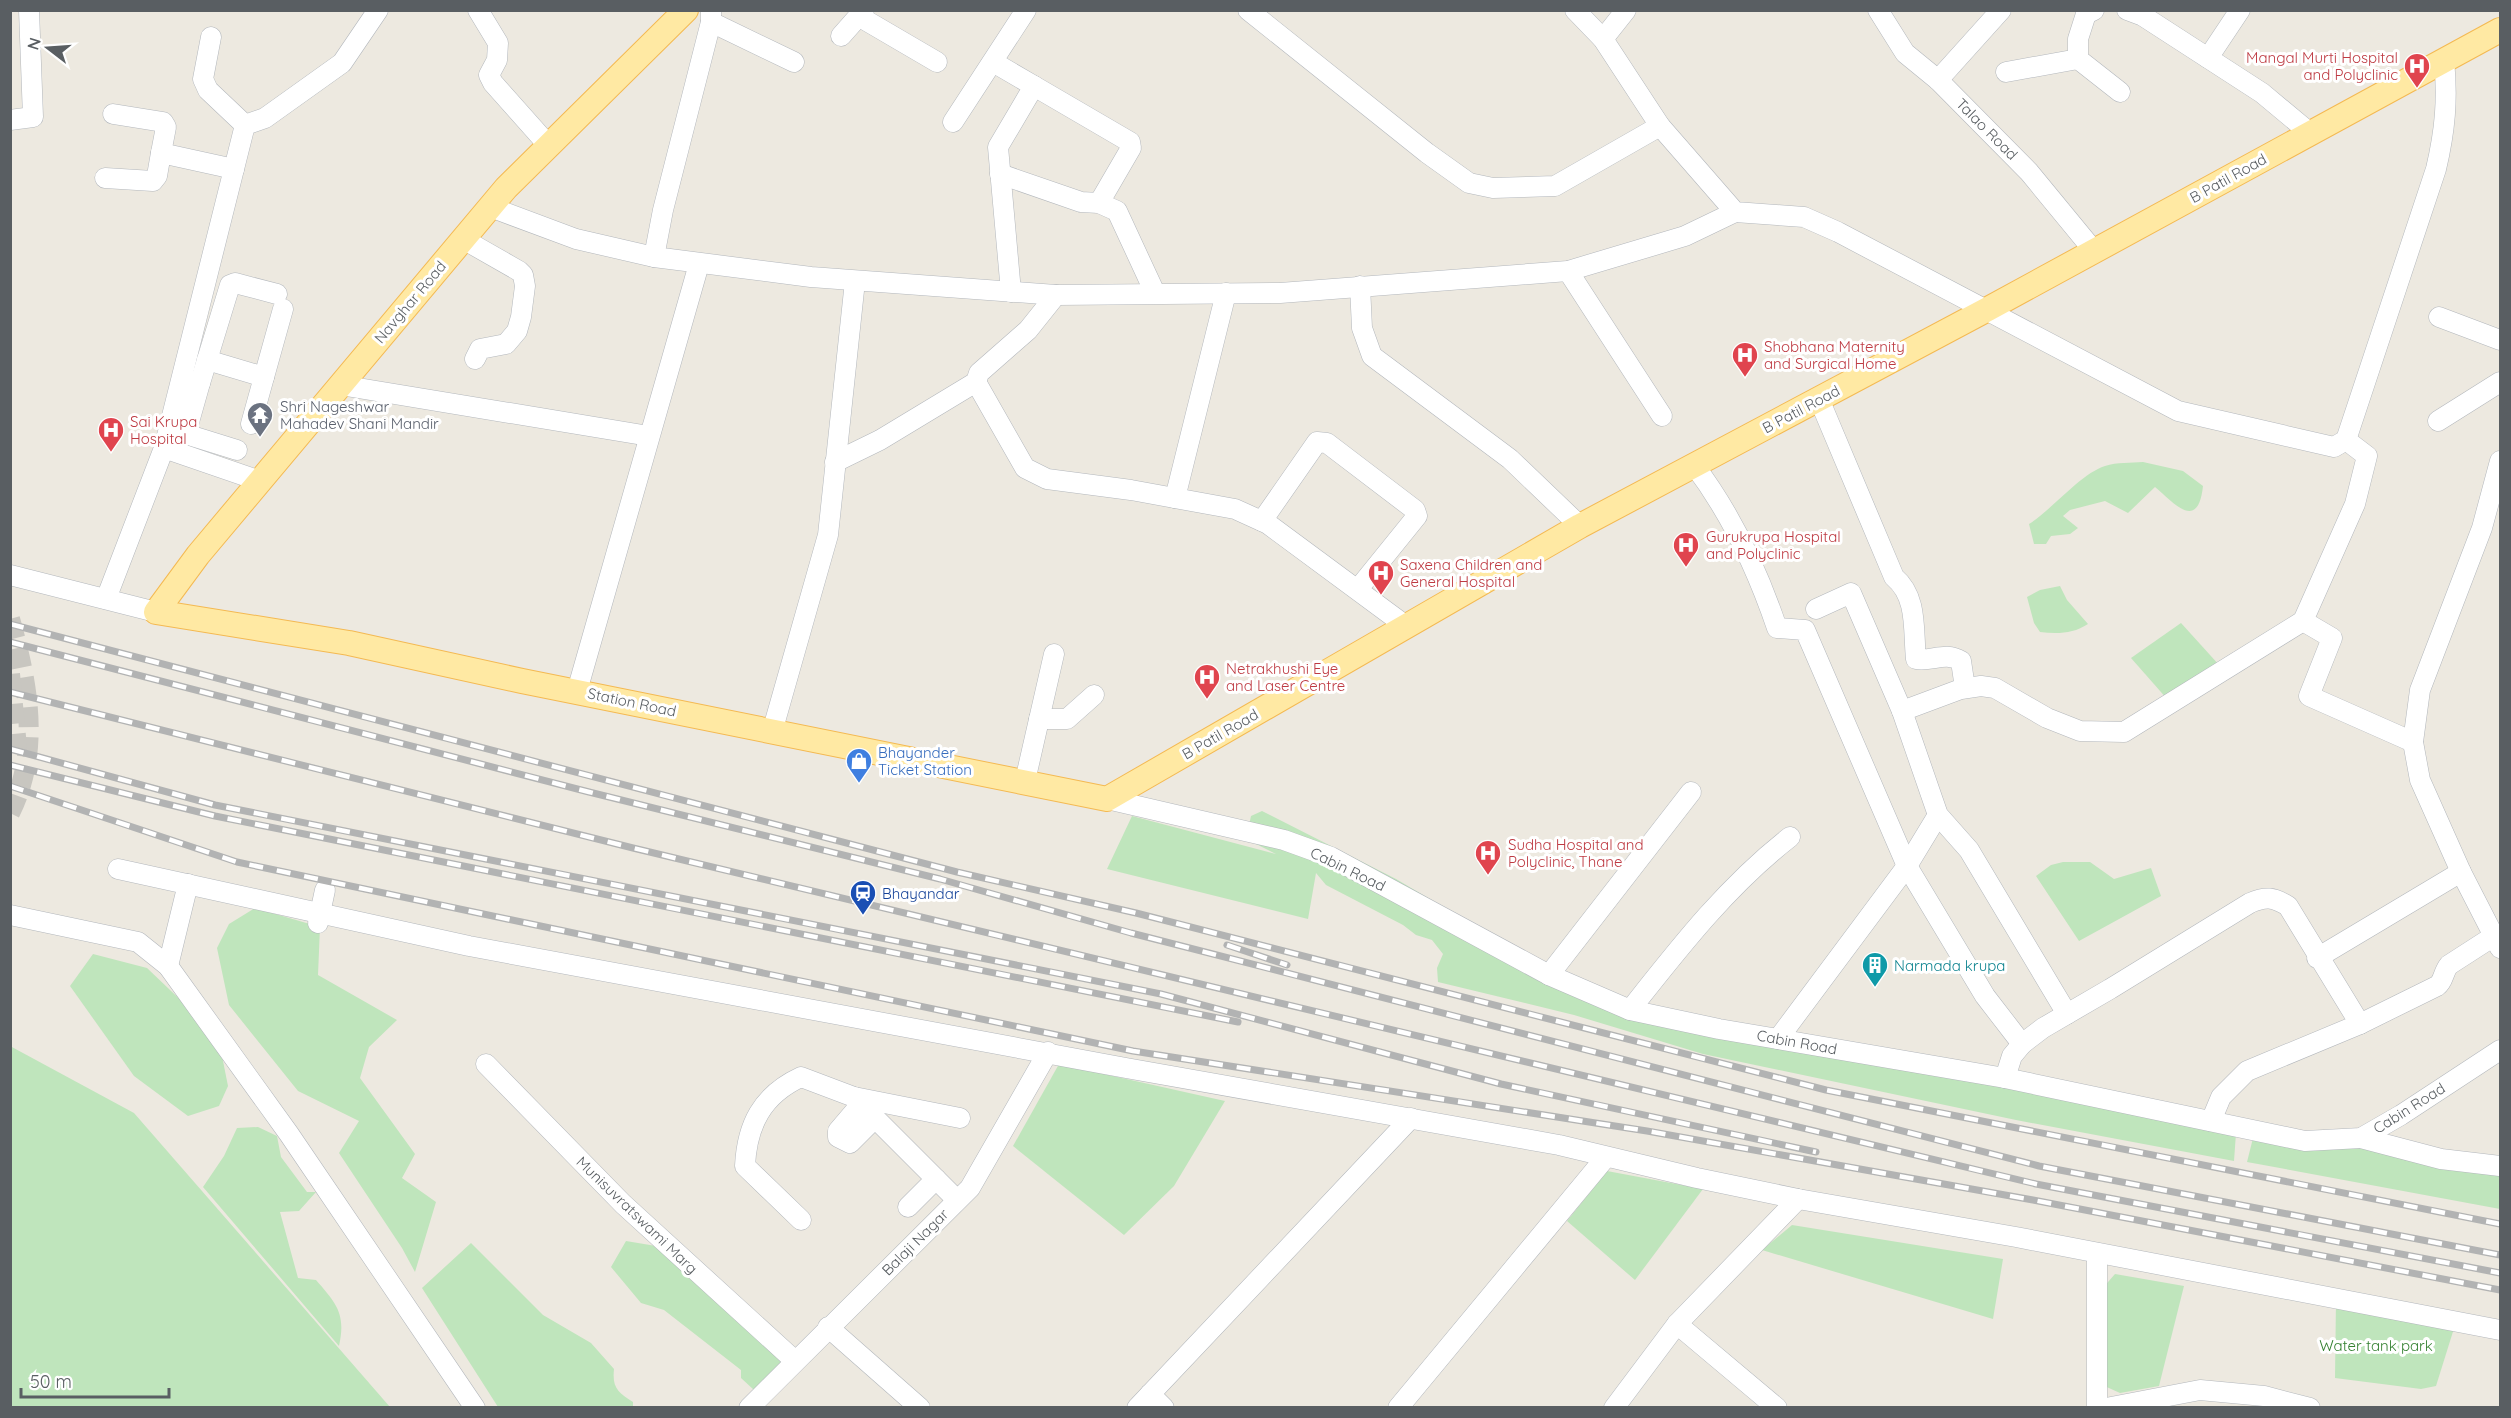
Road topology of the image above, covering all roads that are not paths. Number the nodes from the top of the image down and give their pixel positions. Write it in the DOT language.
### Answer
graph roads {
  1 [pos="29,10"];
  2 [pos="378,10"];
  3 [pos="478,10"];
  4 [pos="686,10"];
  5 [pos="1026,10"];
  6 [pos="1248,10"];
  7 [pos="1575,10"];
  8 [pos="1626,10"];
  9 [pos="1878,10"];
  10 [pos="2001,10"];
  11 [pos="2094,10"];
  12 [pos="2127,10"];
  13 [pos="2240,10"];
  14 [pos="862,14"];
  15 [pos="711,16"];
  16 [pos="2500,30"];
  17 [pos="841,36"];
  18 [pos="211,37"];
  19 [pos="1603,39"];
  20 [pos="2208,58"];
  21 [pos="2078,59"];
  22 [pos="2444,60"];
  23 [pos="794,62"];
  24 [pos="937,62"];
  25 [pos="993,62"];
  26 [pos="2006,72"];
  27 [pos="1938,80"];
  28 [pos="1034,86"];
  29 [pos="2120,92"];
  30 [pos="112,114"];
  31 [pos="10,120"];
  32 [pos="953,122"];
  33 [pos="245,125"];
  34 [pos="1660,126"];
  35 [pos="2310,133"];
  36 [pos="549,146"];
  37 [pos="161,153"];
  38 [pos="234,169"];
  39 [pos="1000,174"];
  40 [pos="105,178"];
  41 [pos="1099,203"];
  42 [pos="490,207"];
  43 [pos="1735,212"];
  44 [pos="463,239"];
  45 [pos="2094,251"];
  46 [pos="654,257"];
  47 [pos="699,264"];
  48 [pos="1568,270"];
  49 [pos="855,281"];
  50 [pos="1360,286"];
  51 [pos="1011,292"];
  52 [pos="1155,293"];
  53 [pos="1226,293"];
  54 [pos="1056,295"];
  55 [pos="1988,309"];
  56 [pos="2439,317"];
  57 [pos="2500,340"];
  58 [pos="476,359"];
  59 [pos="207,360"];
  60 [pos="264,377"];
  61 [pos="191,381"];
  62 [pos="976,382"];
  63 [pos="2500,382"];
  64 [pos="340,385"];
  65 [pos="1819,399"];
  66 [pos="1662,416"];
  67 [pos="2438,421"];
  68 [pos="251,424"];
  69 [pos="650,436"];
  70 [pos="2346,440"];
  71 [pos="164,448"];
  72 [pos="237,450"];
  73 [pos="2500,461"];
  74 [pos="835,462"];
  75 [pos="1694,465"];
  76 [pos="260,481"];
  77 [pos="1175,498"];
  78 [pos="1262,521"];
  79 [pos="1580,526"];
  80 [pos="2491,531"];
  81 [pos="10,575"];
  82 [pos="1358,590"];
  83 [pos="106,599"];
  84 [pos="1816,609"];
  85 [pos="156,612"];
  86 [pos="2303,621"];
  87 [pos="1406,626"];
  88 [pos="1054,654"];
  89 [pos="1965,688"];
  90 [pos="577,691"];
  91 [pos="1094,695"];
  92 [pos="1902,711"];
  93 [pos="1039,719"];
  94 [pos="772,732"];
  95 [pos="2413,742"];
  96 [pos="1025,781"];
  97 [pos="1691,792"];
  98 [pos="1107,799"];
  99 [pos="1938,815"];
  100 [pos="1790,837"];
  101 [pos="1907,866"];
  102 [pos="118,869"];
  103 [pos="2461,872"];
  104 [pos="188,884"];
  105 [pos="326,890"];
  106 [pos="10,915"];
  107 [pos="319,918"];
  108 [pos="2497,942"];
  109 [pos="2317,958"];
  110 [pos="168,966"];
  111 [pos="1549,975"];
  112 [pos="1629,1010"];
  113 [pos="2067,1014"];
  114 [pos="2360,1024"];
  115 [pos="1778,1039"];
  116 [pos="2022,1044"];
  117 [pos="2500,1050"];
  118 [pos="1048,1052"];
  119 [pos="486,1064"];
  120 [pos="2005,1078"];
  121 [pos="863,1107"];
  122 [pos="960,1118"];
  123 [pos="1411,1118"];
  124 [pos="2211,1121"];
  125 [pos="2361,1138"];
  126 [pos="1606,1157"];
  127 [pos="2500,1167"];
  128 [pos="936,1179"];
  129 [pos="1798,1199"];
  130 [pos="957,1200"];
  131 [pos="908,1207"];
  132 [pos="801,1220"];
  133 [pos="2097,1253"];
  134 [pos="1677,1324"];
  135 [pos="828,1327"];
  136 [pos="2500,1330"];
  137 [pos="794,1360"];
  138 [pos="1151,1403"];
  139 [pos="475,1407"];
  140 [pos="749,1407"];
  141 [pos="920,1407"];
  142 [pos="1398,1407"];
  143 [pos="1614,1407"];
  144 [pos="1777,1407"];
  145 [pos="2097,1407"];
  146 [pos="2106,1407"];
  147 [pos="2310,1407"];
  1 -- 31 [label="street"];
  2 -- 33 [label="street"];
  3 -- 36 [label="street"];
  4 -- 36 [label="main road, Navghar Road"];
  5 -- 25 [label="street"];
  6 -- 34 [label="street"];
  7 -- 19 [label="street"];
  8 -- 19 [label="street"];
  9 -- 27 [label="street, Talao Road"];
  10 -- 27 [label="street"];
  11 -- 21 [label="street"];
  12 -- 20 [label="street"];
  13 -- 20 [label="street"];
  14 -- 17 [label="street"];
  14 -- 24 [label="street"];
  15 -- 23 [label="street"];
  15 -- 46 [label="street"];
  16 -- 22 [label="main road, B Patil Road"];
  18 -- 33 [label="street"];
  19 -- 34 [label="street"];
  20 -- 35 [label="street"];
  21 -- 26 [label="street"];
  21 -- 29 [label="street"];
  22 -- 35 [label="main road, B Patil Road"];
  22 -- 70 [label="street"];
  25 -- 28 [label="street"];
  25 -- 32 [label="street"];
  27 -- 45 [label="street, Talao Road"];
  28 -- 39 [label="street"];
  28 -- 41 [label="street"];
  30 -- 37 [label="street"];
  33 -- 38 [label="street"];
  34 -- 43 [label="street"];
  35 -- 45 [label="main road, B Patil Road"];
  36 -- 42 [label="main road, Navghar Road"];
  37 -- 38 [label="street"];
  37 -- 40 [label="street"];
  38 -- 61 [label="street"];
  39 -- 41 [label="street"];
  39 -- 51 [label="street"];
  41 -- 52 [label="street"];
  42 -- 44 [label="main road, Navghar Road"];
  42 -- 46 [label="street"];
  43 -- 48 [label="street"];
  43 -- 55 [label="street"];
  44 -- 58 [label="street"];
  44 -- 64 [label="main road, Navghar Road"];
  45 -- 55 [label="main road, B Patil Road"];
  46 -- 47 [label="street"];
  47 -- 49 [label="street"];
  47 -- 69 [label="street"];
  48 -- 50 [label="street"];
  48 -- 66 [label="street"];
  49 -- 51 [label="street"];
  49 -- 74 [label="street"];
  50 -- 53 [label="street"];
  50 -- 79 [label="street"];
  51 -- 54 [label="street"];
  52 -- 53 [label="street"];
  52 -- 54 [label="street"];
  53 -- 77 [label="street"];
  54 -- 62 [label="street"];
  55 -- 65 [label="main road, B Patil Road"];
  55 -- 70 [label="street"];
  56 -- 57 [label="street"];
  59 -- 60 [label="street"];
  59 -- 60 [label="street"];
  59 -- 61 [label="street"];
  60 -- 68 [label="street"];
  61 -- 71 [label="street"];
  61 -- 72 [label="street"];
  62 -- 74 [label="street"];
  62 -- 77 [label="street"];
  63 -- 67 [label="street"];
  64 -- 69 [label="street"];
  64 -- 76 [label="main road, Navghar Road"];
  65 -- 75 [label="main road, B Patil Road"];
  65 -- 89 [label="street"];
  69 -- 90 [label="street"];
  70 -- 86 [label="street"];
  71 -- 76 [label="street"];
  71 -- 83 [label="street"];
  73 -- 80 [label="street"];
  74 -- 94 [label="street"];
  75 -- 79 [label="main road, B Patil Road"];
  75 -- 101 [label="street"];
  76 -- 85 [label="main road, Navghar Road"];
  77 -- 78 [label="street"];
  78 -- 82 [label="street"];
  78 -- 82 [label="street"];
  79 -- 87 [label="main road, B Patil Road"];
  80 -- 95 [label="street"];
  81 -- 83 [label="street"];
  82 -- 87 [label="street"];
  83 -- 85 [label="street"];
  84 -- 92 [label="street"];
  85 -- 90 [label="main road, Station Road"];
  86 -- 89 [label="street"];
  86 -- 95 [label="street"];
  87 -- 98 [label="main road, B Patil Road"];
  88 -- 93 [label="street"];
  89 -- 92 [label="street"];
  90 -- 94 [label="main road, Station Road"];
  91 -- 93 [label="street"];
  92 -- 99 [label="street"];
  93 -- 96 [label="street"];
  94 -- 96 [label="main road, Station Road"];
  95 -- 103 [label="street"];
  96 -- 98 [label="main road, Station Road"];
  97 -- 111 [label="street"];
  98 -- 111 [label="street, Cabin Road"];
  99 -- 101 [label="street"];
  99 -- 113 [label="street"];
  100 -- 112 [label="street"];
  101 -- 115 [label="street"];
  101 -- 116 [label="street"];
  102 -- 104 [label="street"];
  103 -- 108 [label="street"];
  103 -- 109 [label="street"];
  104 -- 107 [label="street"];
  104 -- 110 [label="street"];
  105 -- 107 [label="street"];
  106 -- 110 [label="street"];
  107 -- 118 [label="street"];
  108 -- 114 [label="street"];
  109 -- 113 [label="street"];
  109 -- 114 [label="street"];
  110 -- 139 [label="street"];
  111 -- 112 [label="street, Cabin Road"];
  112 -- 115 [label="street, Cabin Road"];
  113 -- 116 [label="street"];
  114 -- 124 [label="street"];
  115 -- 120 [label="street, Cabin Road"];
  116 -- 120 [label="street"];
  117 -- 125 [label="street, Cabin Road"];
  118 -- 123 [label="street"];
  118 -- 130 [label="street, Balaji Nagar"];
  119 -- 137 [label="street, Munisuvratswami Marg"];
  120 -- 124 [label="street, Cabin Road"];
  121 -- 122 [label="street"];
  121 -- 128 [label="street"];
  121 -- 132 [label="street"];
  123 -- 126 [label="street"];
  123 -- 138 [label="street"];
  124 -- 125 [label="street, Cabin Road"];
  125 -- 127 [label="street"];
  126 -- 129 [label="street"];
  126 -- 142 [label="street"];
  128 -- 130 [label="street"];
  128 -- 131 [label="street"];
  129 -- 133 [label="street"];
  129 -- 134 [label="street"];
  130 -- 135 [label="street, Balaji Nagar"];
  133 -- 136 [label="street"];
  133 -- 145 [label="street"];
  134 -- 143 [label="street"];
  134 -- 144 [label="street"];
  135 -- 137 [label="street, Balaji Nagar"];
  135 -- 141 [label="street"];
  137 -- 140 [label="street, Balaji Nagar"];
  146 -- 147 [label="street"];
}
